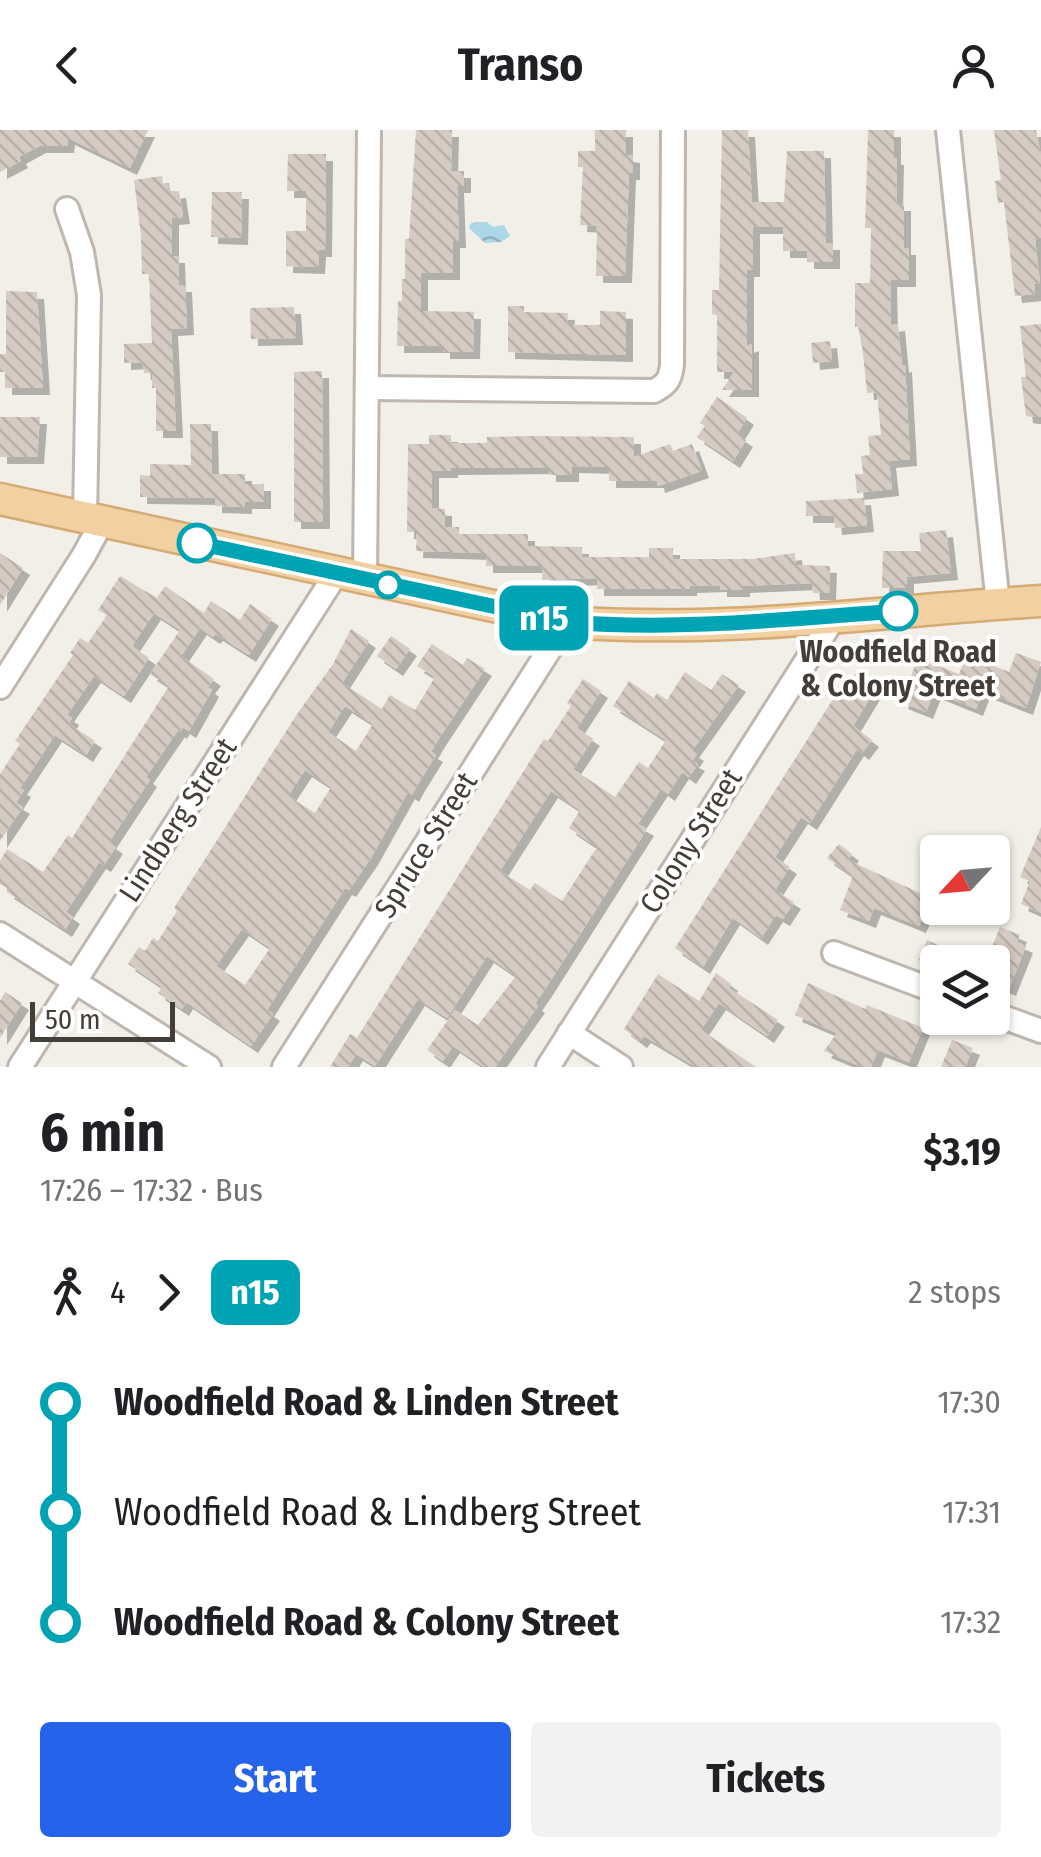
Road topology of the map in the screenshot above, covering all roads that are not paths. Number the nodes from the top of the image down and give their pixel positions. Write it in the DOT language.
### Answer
graph roads {
  1 [pos="370,130"];
  2 [pos="673,130"];
  3 [pos="948,130"];
  4 [pos="66,209"];
  5 [pos="367,388"];
  6 [pos="0,499"];
  7 [pos="94,520"];
  8 [pos="350,577"];
  9 [pos="1041,601"];
  10 [pos="998,604"];
  11 [pos="835,616"];
  12 [pos="567,622"];
  13 [pos="0,686"];
  14 [pos="0,934"];
  15 [pos="834,953"];
  16 [pos="74,982"];
  17 [pos="920,985"];
  18 [pos="1010,1019"];
  19 [pos="1041,1031"];
  20 [pos="569,1034"];
  21 [pos="20,1067"];
  22 [pos="210,1067"];
  23 [pos="284,1067"];
  24 [pos="548,1067"];
  25 [pos="621,1067"];
  1 -- 5 [label="street"];
  2 -- 5 [label="street"];
  3 -- 10 [label="street"];
  4 -- 7 [label="street"];
  5 -- 8 [label="street"];
  6 -- 7 [label="main road"];
  7 -- 8 [label="main road"];
  7 -- 13 [label="street"];
  8 -- 12 [label="main road"];
  8 -- 16 [label="street, Lindberg Street"];
  9 -- 10 [label="main road"];
  10 -- 11 [label="main road"];
  11 -- 12 [label="main road"];
  11 -- 20 [label="street, Colony Street"];
  12 -- 23 [label="street, Spruce Street"];
  14 -- 16 [label="street"];
  15 -- 17 [label="street"];
  16 -- 21 [label="street, Lindberg Street"];
  16 -- 22 [label="street"];
  18 -- 19 [label="street"];
  20 -- 24 [label="street, Colony Street"];
  20 -- 25 [label="street"];
}
